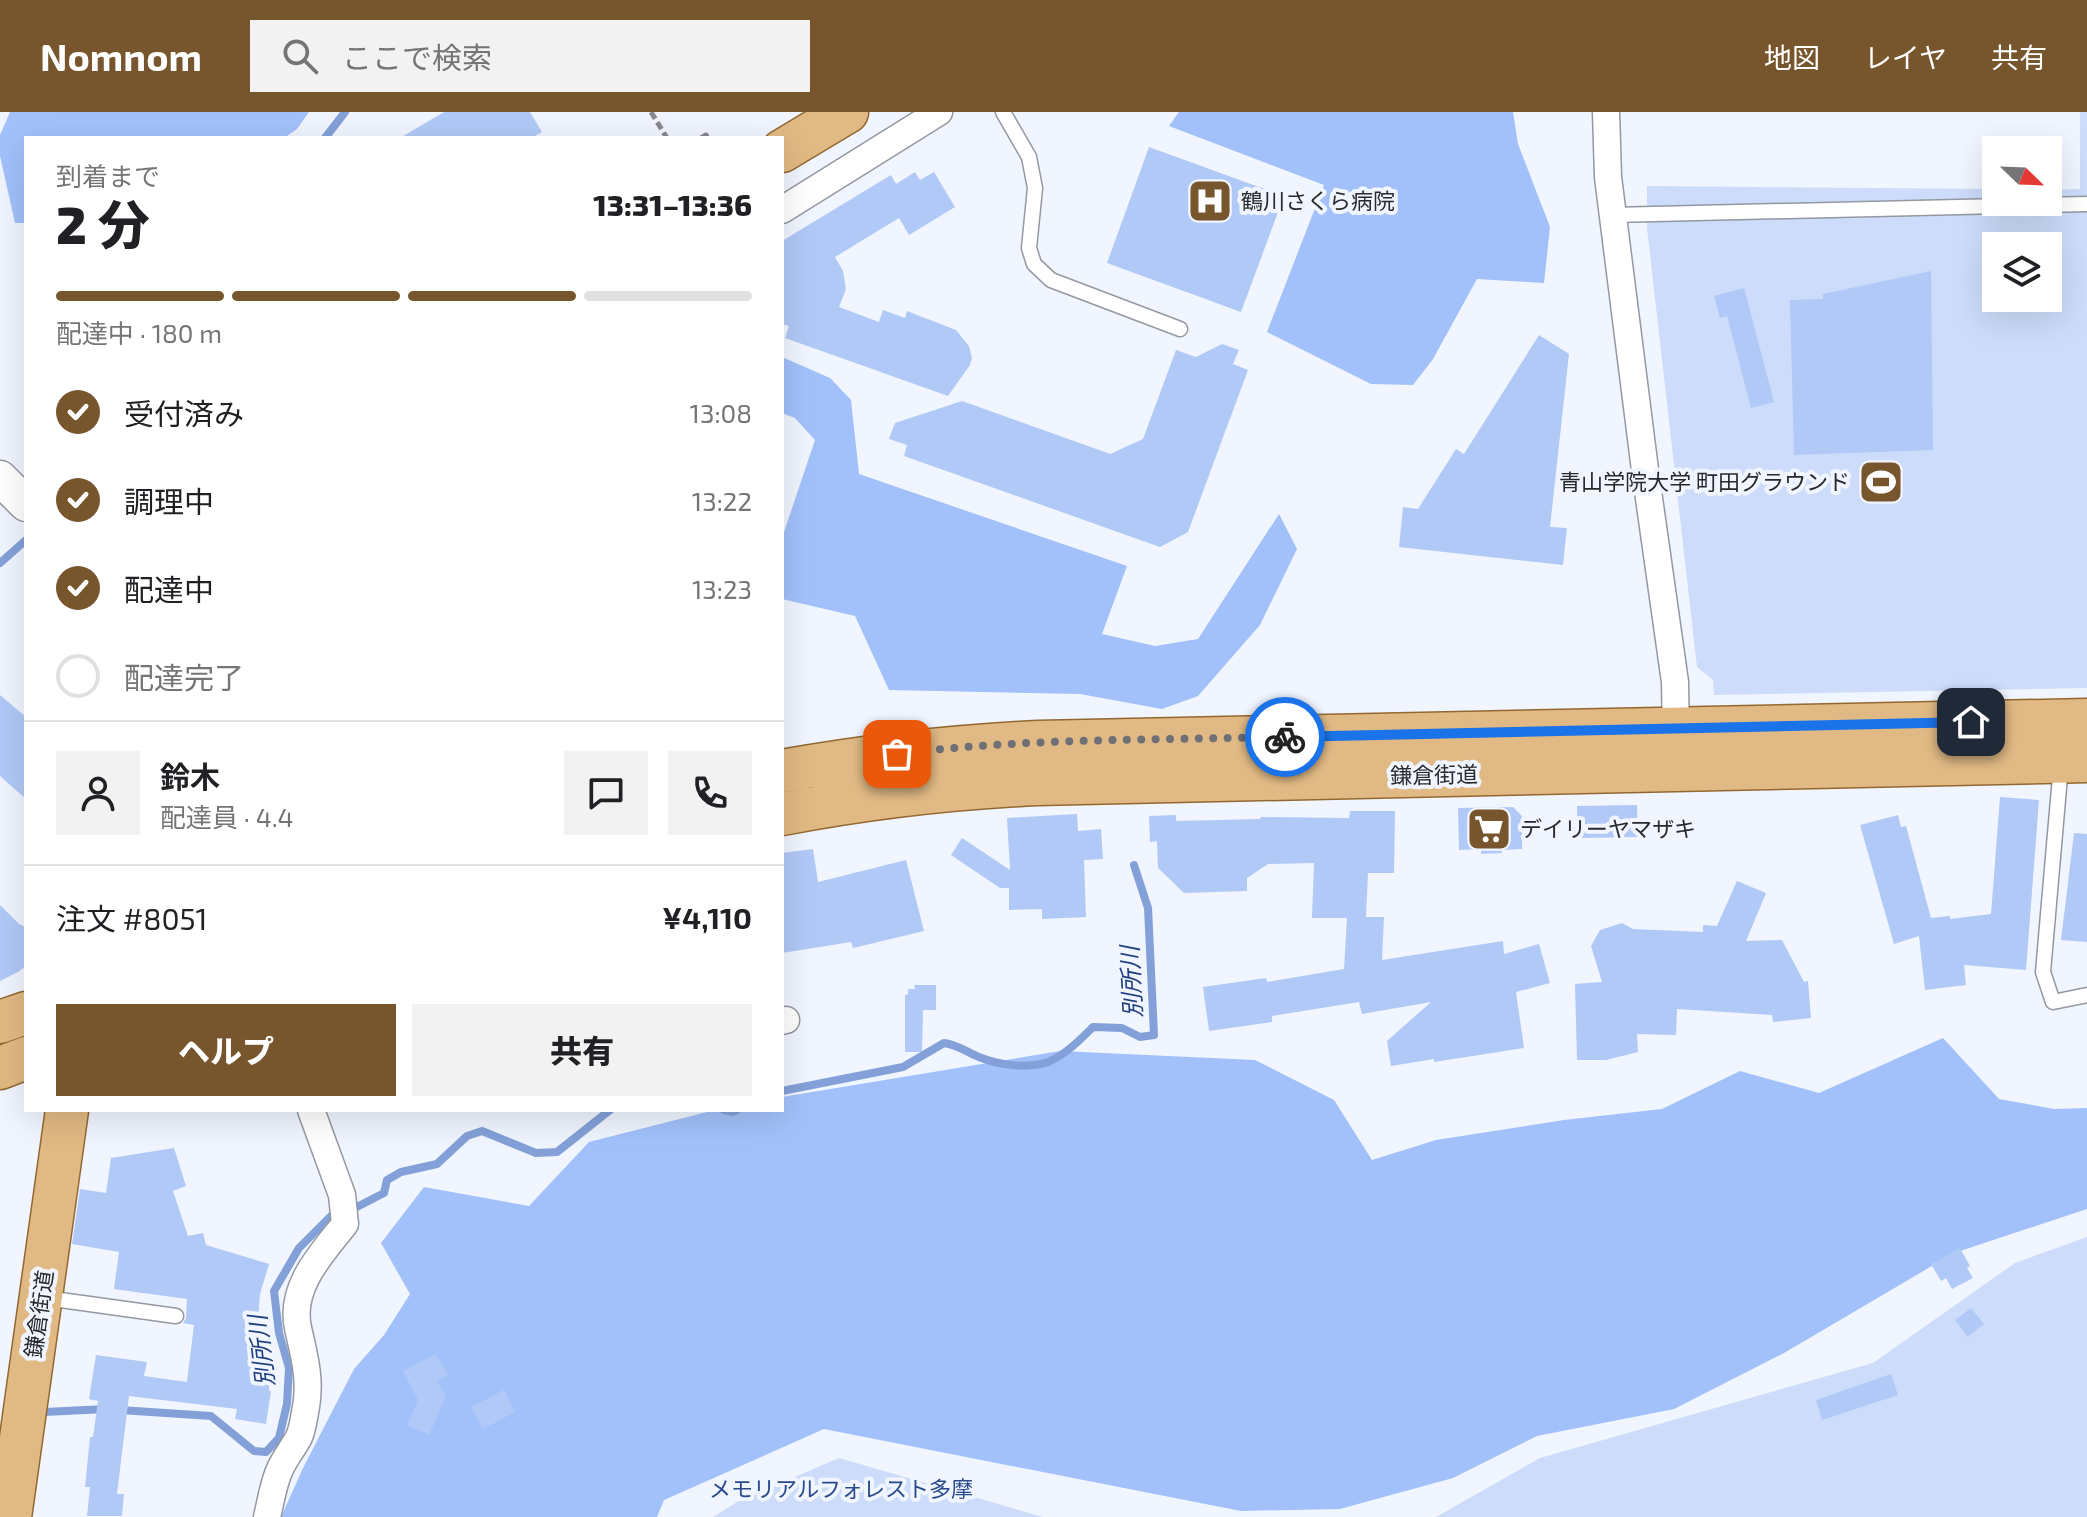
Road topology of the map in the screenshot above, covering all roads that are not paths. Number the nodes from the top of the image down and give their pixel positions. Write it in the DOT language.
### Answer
graph roads {
  1 [pos="847,112"];
  2 [pos="939,112"];
  3 [pos="1003,112"];
  4 [pos="1606,112"];
  5 [pos="784,150"];
  6 [pos="2087,204"];
  7 [pos="784,209"];
  8 [pos="1612,215"];
  9 [pos="1180,329"];
  10 [pos="0,478"];
  11 [pos="24,502"];
  12 [pos="2087,720"];
  13 [pos="1676,728"];
  14 [pos="2074,761"];
  15 [pos="1677,770"];
  16 [pos="784,771"];
  17 [pos="784,814"];
  18 [pos="2087,995"];
  19 [pos="24,1014"];
  20 [pos="0,1022"];
  21 [pos="24,1059"];
  22 [pos="0,1068"];
  23 [pos="67,1112"];
  24 [pos="312,1112"];
  25 [pos="41,1297"];
  26 [pos="176,1316"];
  27 [pos="10,1517"];
  28 [pos="267,1517"];
  1 -- 5 [label="main road"];
  2 -- 7 [label="street"];
  3 -- 9 [label="lane"];
  4 -- 8 [label="street"];
  6 -- 8 [label="lane"];
  8 -- 13 [label="street"];
  10 -- 11 [label="street"];
  12 -- 13 [label="main road, 鎌倉街道"];
  13 -- 15 [label="street"];
  13 -- 16 [label="main road, 鎌倉街道"];
  14 -- 15 [label="main road, 鎌倉街道"];
  14 -- 18 [label="lane"];
  15 -- 17 [label="main road, 鎌倉街道"];
  19 -- 20 [label="main road"];
  21 -- 22 [label="main road"];
  23 -- 25 [label="main road, 鎌倉街道"];
  24 -- 28 [label="street"];
  25 -- 26 [label="lane"];
  25 -- 27 [label="main road, 鎌倉街道"];
}
